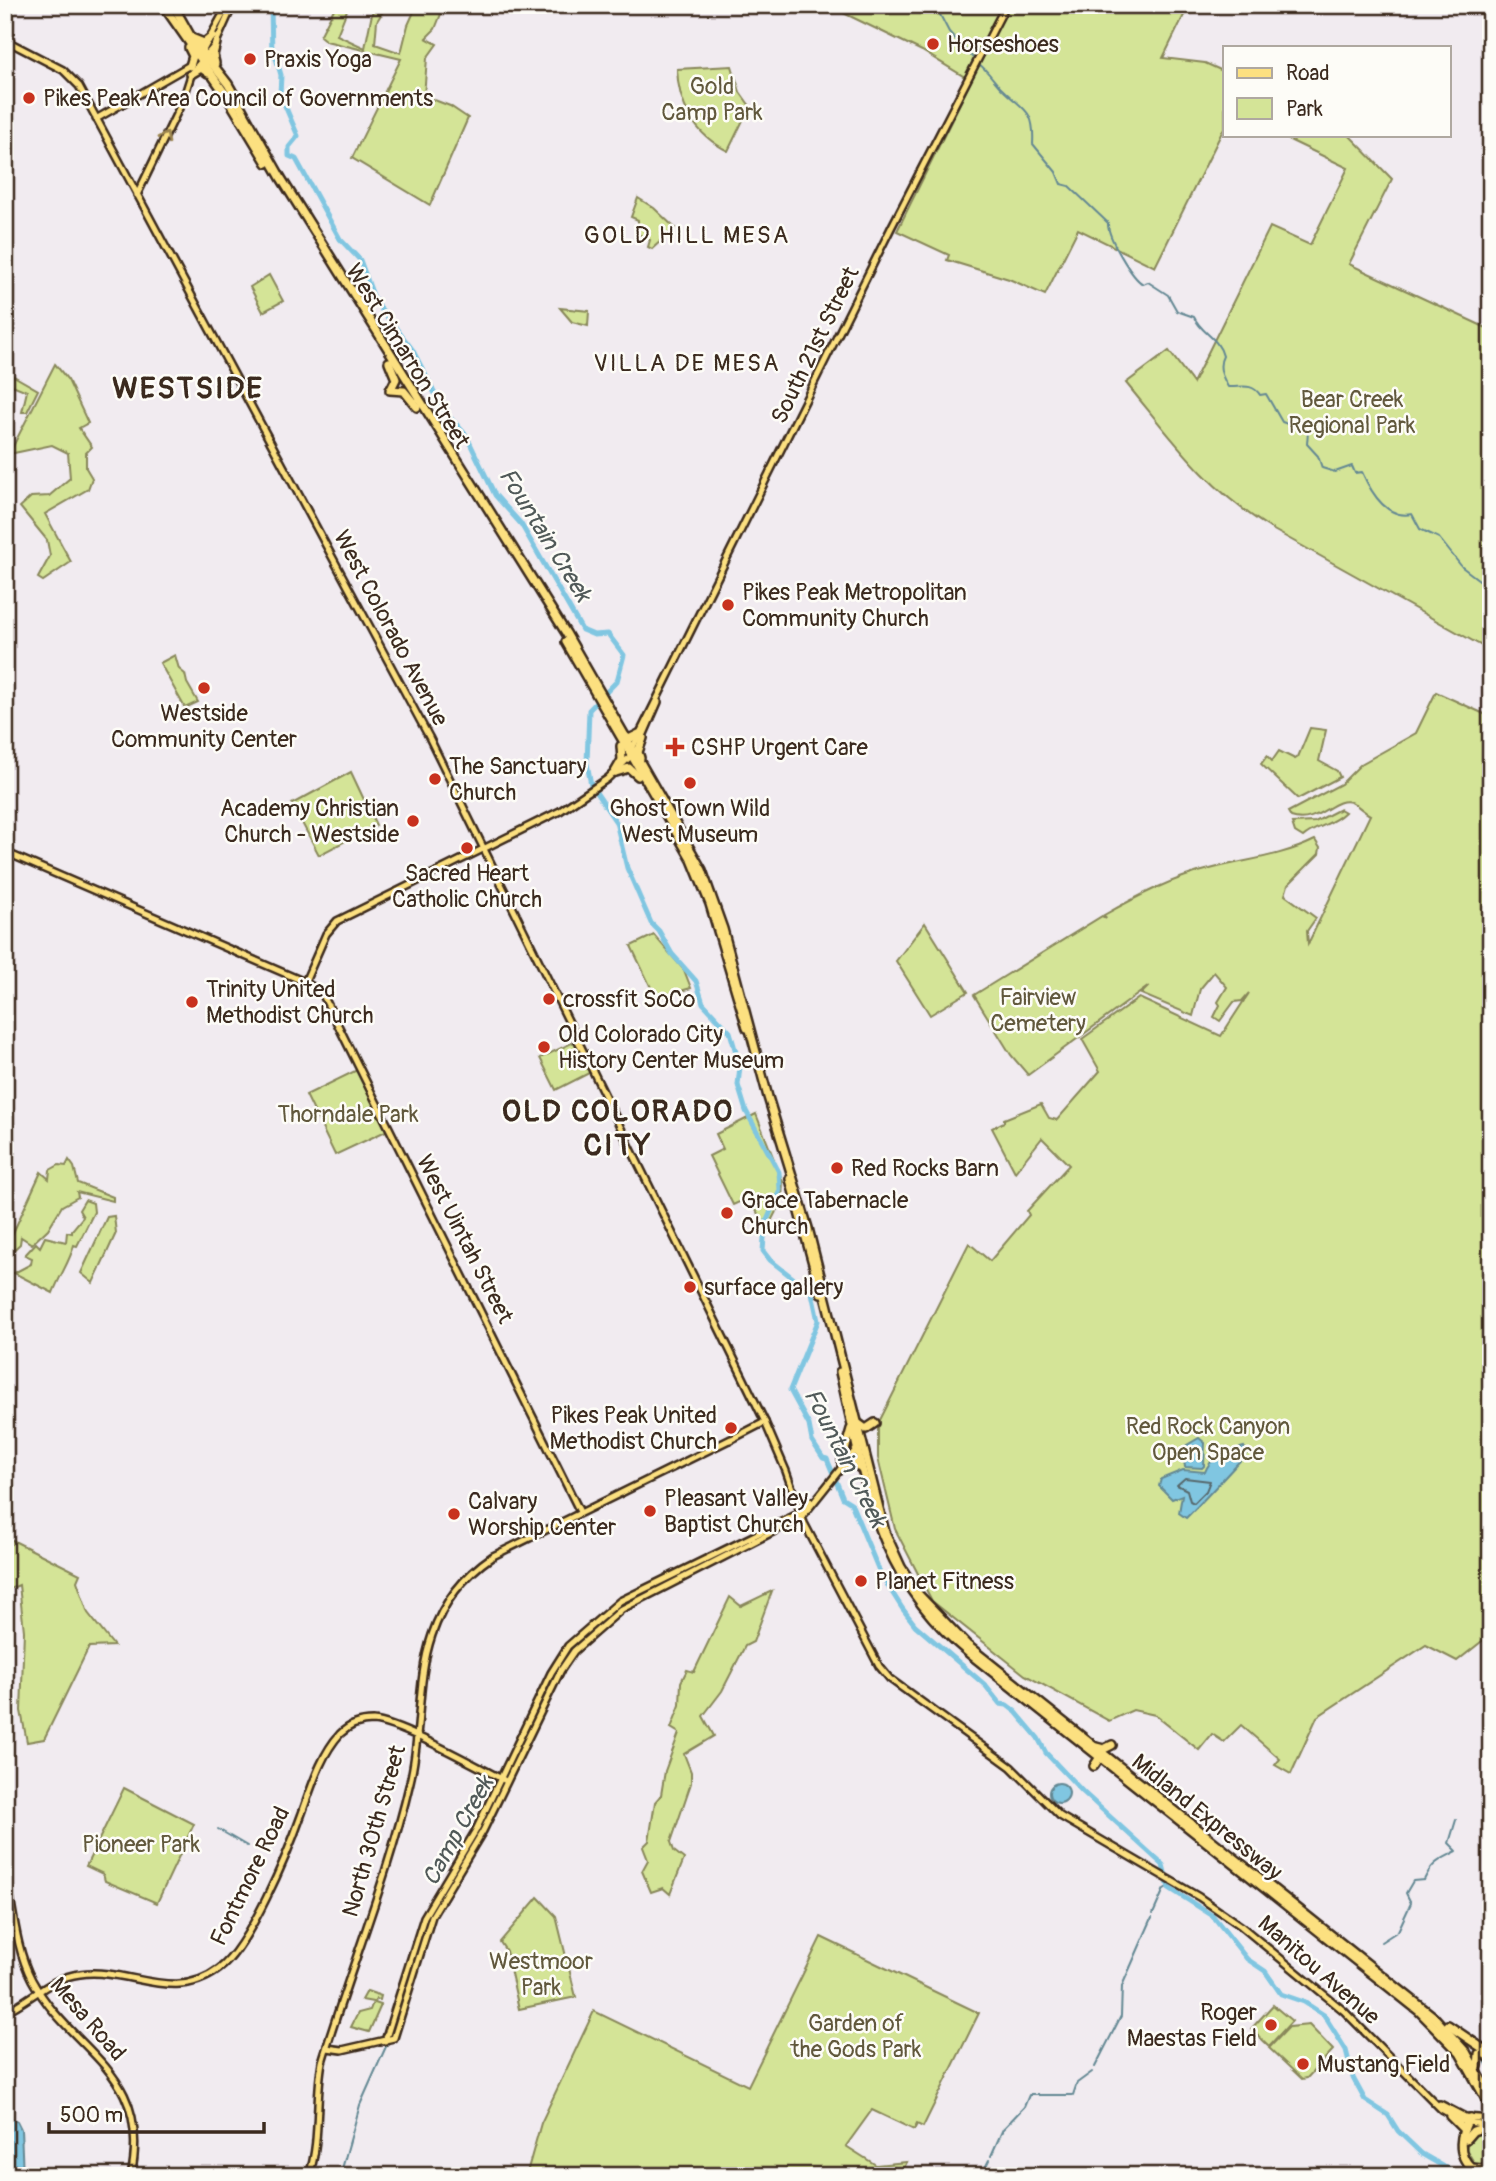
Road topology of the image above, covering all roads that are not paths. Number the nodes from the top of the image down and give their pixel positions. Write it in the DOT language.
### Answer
graph roads {
  1 [pos="163,5"];
  2 [pos="173,5"];
  3 [pos="1006,5"];
  4 [pos="229,6"];
  5 [pos="187,36"];
  6 [pos="214,39"];
  7 [pos="5,40"];
  8 [pos="202,56"];
  9 [pos="190,70"];
  10 [pos="226,82"];
  11 [pos="230,96"];
  12 [pos="96,119"];
  13 [pos="137,195"];
  14 [pos="387,359"];
  15 [pos="419,410"];
  16 [pos="596,690"];
  17 [pos="618,731"];
  18 [pos="641,736"];
  19 [pos="632,752"];
  20 [pos="615,772"];
  21 [pos="649,778"];
  22 [pos="650,789"];
  23 [pos="484,848"];
  24 [pos="5,852"];
  25 [pos="305,982"];
  26 [pos="751,1035"];
  27 [pos="853,1416"];
  28 [pos="765,1422"];
  29 [pos="875,1423"];
  30 [pos="859,1444"];
  31 [pos="840,1466"];
  32 [pos="830,1479"];
  33 [pos="868,1491"];
  34 [pos="794,1496"];
  35 [pos="811,1499"];
  36 [pos="580,1512"];
  37 [pos="801,1515"];
  38 [pos="895,1560"];
  39 [pos="418,1739"];
  40 [pos="502,1779"];
  41 [pos="508,1782"];
  42 [pos="5,1870"];
  43 [pos="1241,1926"];
  44 [pos="1366,1966"];
  45 [pos="39,1992"];
  46 [pos="1405,1993"];
  47 [pos="5,2012"];
  48 [pos="385,2040"];
  49 [pos="327,2048"];
  50 [pos="1491,2057"];
  51 [pos="1491,2096"];
  52 [pos="1434,2101"];
  53 [pos="1491,2108"];
  54 [pos="1450,2116"];
  55 [pos="1491,2119"];
  56 [pos="1468,2121"];
  57 [pos="1491,2125"];
  58 [pos="1465,2136"];
  59 [pos="1491,2168"];
  60 [pos="130,2176"];
  61 [pos="309,2176"];
  1 -- 5 [label="highway, West Cimarron Street"];
  2 -- 5 [label="highway, West Cimarron Street"];
  3 -- 18 [label="main road, South 21st Street"];
  4 -- 6 [label="main road"];
  5 -- 6 [label="highway"];
  5 -- 8 [label="highway, West Cimarron Street"];
  5 -- 9 [label="highway"];
  6 -- 8 [label="main road"];
  6 -- 10 [label="highway"];
  7 -- 12 [label="main road, West Colorado Avenue"];
  8 -- 9 [label="main road"];
  8 -- 10 [label="highway, West Cimarron Street"];
  8 -- 11 [label="highway, West Cimarron Street"];
  9 -- 11 [label="highway"];
  9 -- 12 [label="main road"];
  13 -- 9 [label="main road, one-way"];
  10 -- 11 [label="highway, West Cimarron Street"];
  11 -- 14 [label="highway, West Cimarron Street"];
  11 -- 16 [label="highway, West Cimarron Street"];
  12 -- 13 [label="main road, West Colorado Avenue"];
  13 -- 23 [label="main road, West Colorado Avenue"];
  14 -- 15 [label="highway, West Cimarron Street"];
  14 -- 15 [label="highway"];
  15 -- 16 [label="highway, West Cimarron Street"];
  16 -- 17 [label="highway, West Cimarron Street"];
  17 -- 18 [label="highway"];
  17 -- 19 [label="highway, West Cimarron Street"];
  17 -- 20 [label="highway"];
  18 -- 19 [label="main road, South 21st Street"];
  18 -- 21 [label="highway"];
  19 -- 20 [label="main road, South 21st Street"];
  19 -- 21 [label="highway, West Cimarron Street"];
  19 -- 22 [label="highway, West Cimarron Street"];
  20 -- 22 [label="highway"];
  20 -- 23 [label="main road, South 21st Street"];
  21 -- 26 [label="highway, West Cimarron Street"];
  22 -- 26 [label="highway, West Cimarron Street"];
  23 -- 25 [label="main road, South 21st Street"];
  23 -- 28 [label="main road, West Colorado Avenue"];
  24 -- 25 [label="main road, West Uintah Street"];
  25 -- 36 [label="main road, West Uintah Street"];
  26 -- 27 [label="highway, West Cimarron Street"];
  27 -- 29 [label="highway"];
  27 -- 30 [label="highway, West Cimarron Street"];
  27 -- 31 [label="highway"];
  28 -- 34 [label="main road, West Colorado Avenue"];
  28 -- 36 [label="main road, North 30th Street"];
  30 -- 31 [label="main road"];
  30 -- 33 [label="highway, West Cimarron Street"];
  30 -- 38 [label="highway, West Cimarron Street"];
  31 -- 32 [label="main road"];
  31 -- 33 [label="highway"];
  32 -- 35 [label="main road"];
  32 -- 37 [label="main road"];
  33 -- 38 [label="highway, West Cimarron Street"];
  34 -- 35 [label="main road"];
  34 -- 37 [label="main road, West Colorado Avenue"];
  35 -- 37 [label="main road"];
  36 -- 39 [label="main road, North 30th Street"];
  37 -- 40 [label="main road"];
  37 -- 41 [label="main road"];
  37 -- 43 [label="main road, West Colorado Avenue"];
  38 -- 44 [label="highway, Midland Expressway"];
  39 -- 40 [label="main road"];
  39 -- 45 [label="main road, Fontmore Road"];
  39 -- 49 [label="main road, North 30th Street"];
  40 -- 41 [label="main road"];
  40 -- 48 [label="main road"];
  41 -- 48 [label="main road"];
  42 -- 45 [label="main road, Mesa Road"];
  43 -- 52 [label="main road, Manitou Avenue"];
  44 -- 46 [label="highway, Midland Expressway"];
  44 -- 53 [label="highway, Midland Expressway"];
  45 -- 47 [label="main road, Fontmore Road"];
  45 -- 60 [label="main road, Mesa Road"];
  46 -- 50 [label="highway"];
  46 -- 51 [label="highway, Midland Expressway"];
  48 -- 49 [label="main road"];
  49 -- 61 [label="main road, North 30th Street"];
  50 -- 51 [label="highway"];
  52 -- 54 [label="main road, Manitou Avenue"];
  52 -- 56 [label="main road, Manitou Avenue"];
  54 -- 56 [label="main road, Manitou Avenue"];
  54 -- 58 [label="highway"];
  55 -- 56 [label="main road, Manitou Avenue"];
  56 -- 57 [label="main road, Manitou Avenue"];
  56 -- 58 [label="highway"];
  57 -- 58 [label="highway"];
  58 -- 59 [label="highway"];
}
